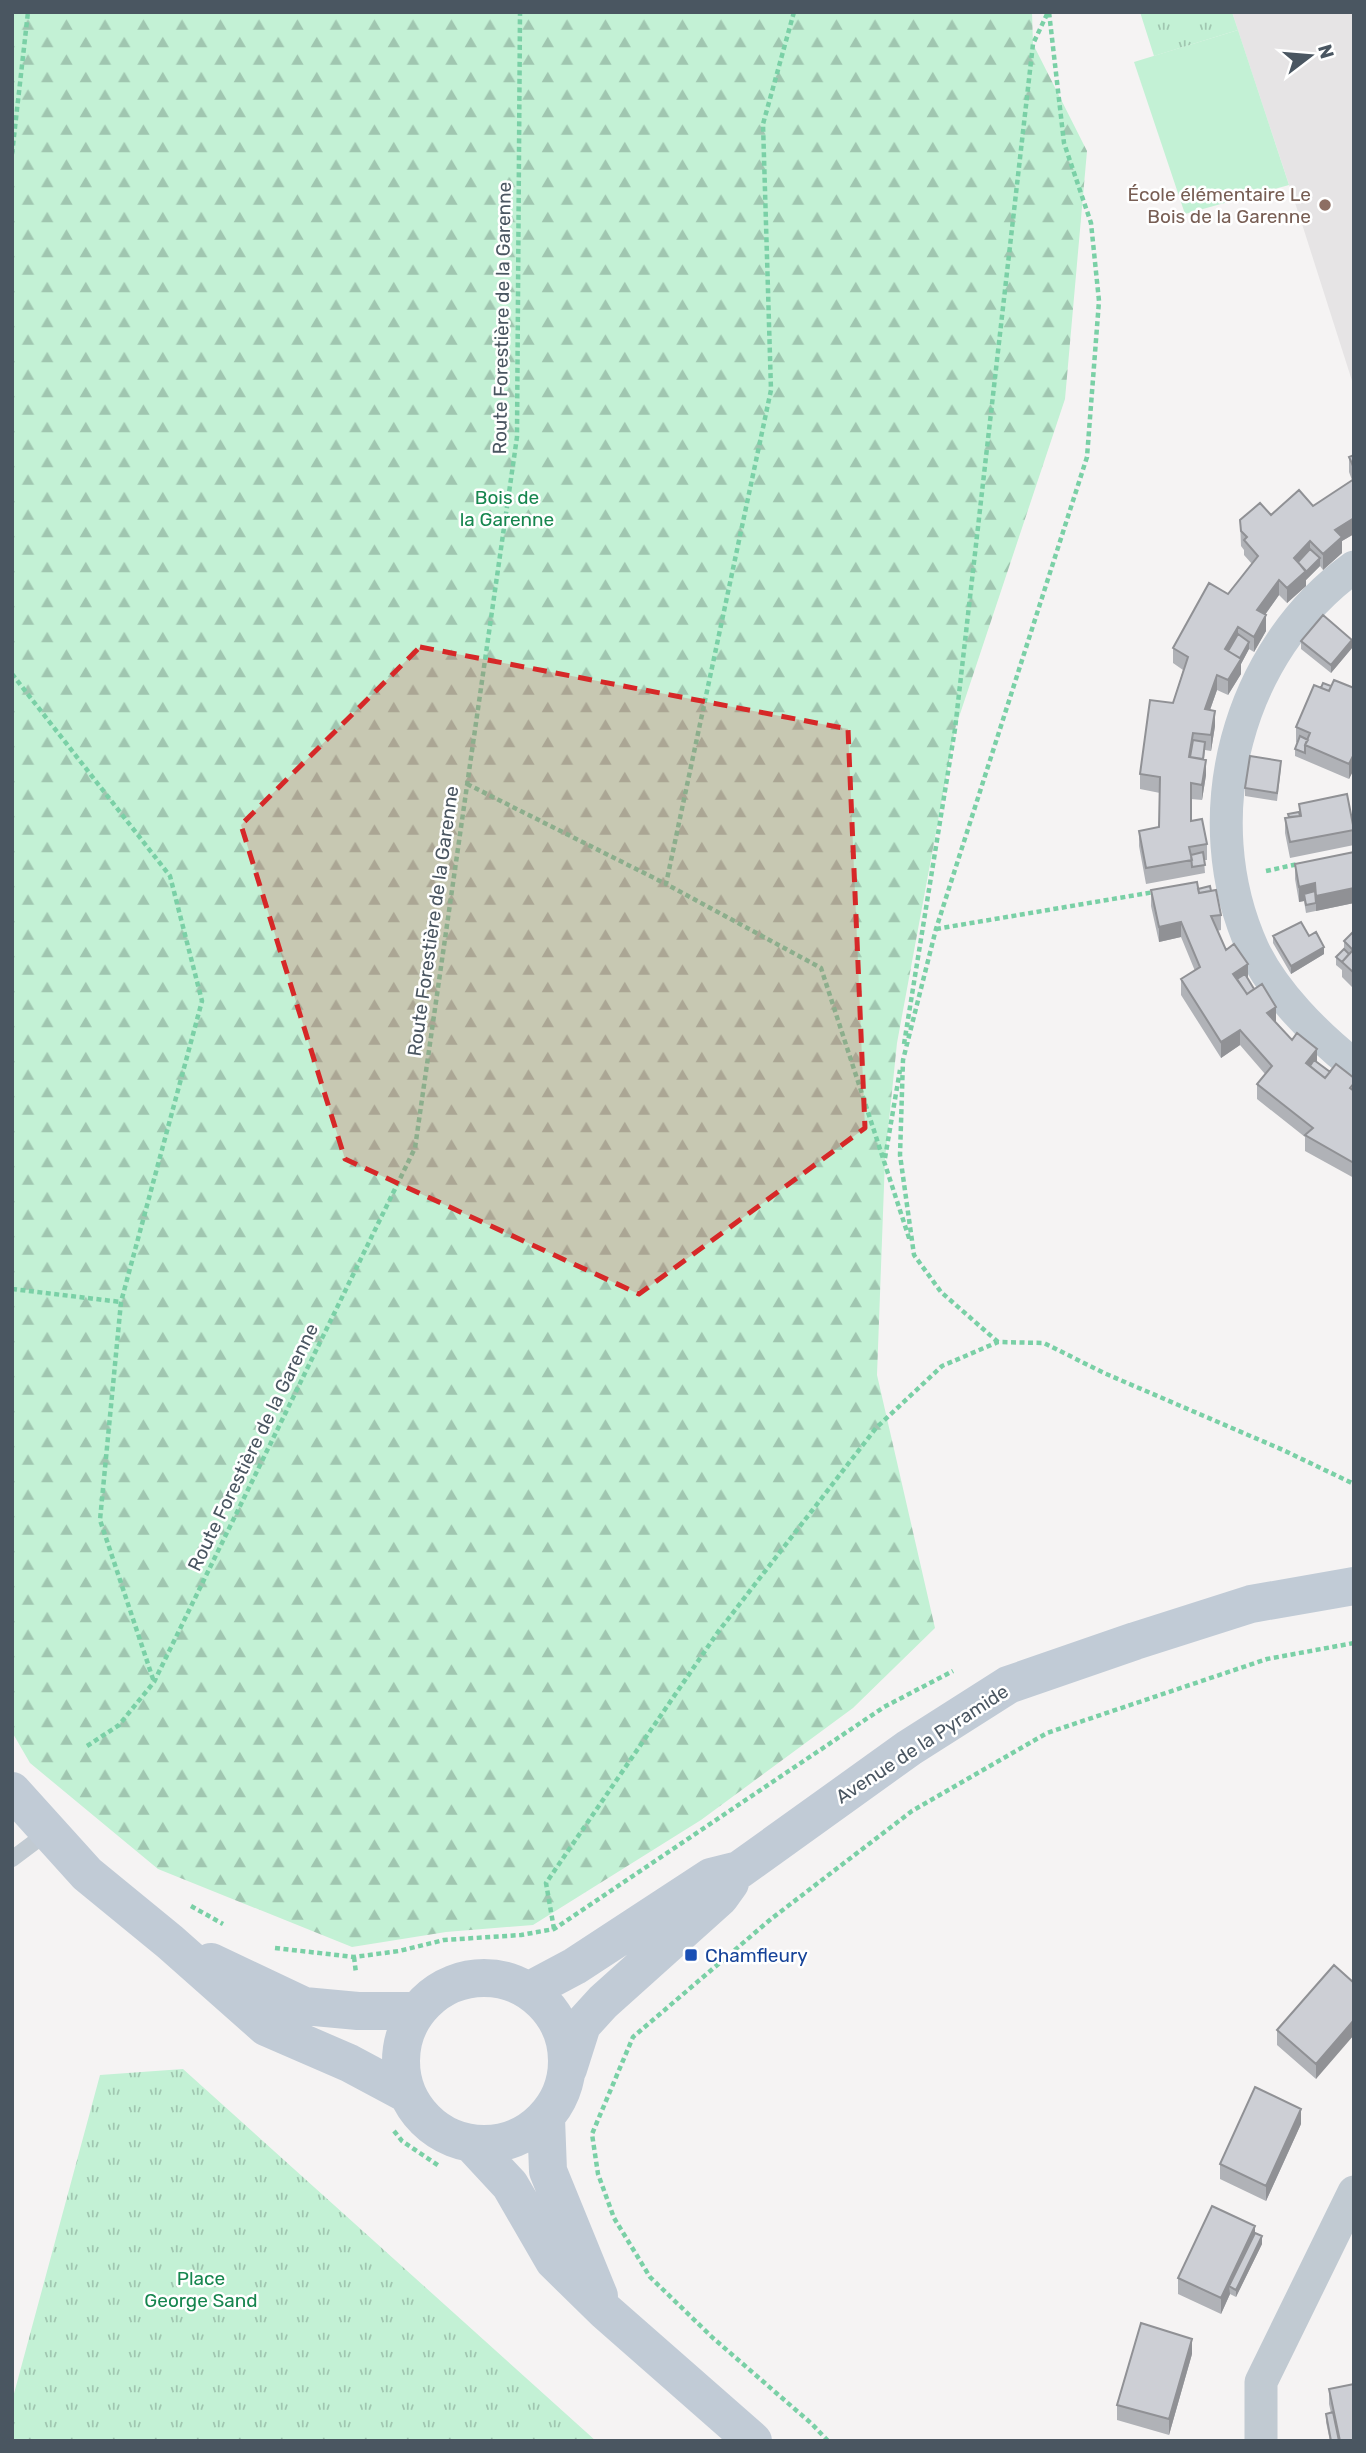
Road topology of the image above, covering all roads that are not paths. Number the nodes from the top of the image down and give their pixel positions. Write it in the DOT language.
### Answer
graph roads {
  1 [pos="1354,567"];
  2 [pos="1354,1065"];
  3 [pos="1354,1586"];
  4 [pos="12,1791"];
  5 [pos="48,1832"];
  6 [pos="12,1859"];
  7 [pos="739,1870"];
  8 [pos="170,1941"];
  9 [pos="530,1990"];
  10 [pos="416,2011"];
  11 [pos="567,2071"];
  12 [pos="397,2108"];
  13 [pos="546,2118"];
  14 [pos="459,2157"];
  15 [pos="1354,2192"];
  16 [pos="605,2311"];
  17 [pos="753,2441"];
  18 [pos="1261,2441"];
  1 -- 2 [label="street"];
  3 -- 7 [label="main road, Avenue de la Pyramide"];
  4 -- 5 [label="main road"];
  5 -- 6 [label="lane"];
  5 -- 8 [label="main road"];
  7 -- 9 [label="main road, Avenue de la Pyramide"];
  7 -- 11 [label="main road"];
  8 -- 10 [label="main road"];
  8 -- 12 [label="main road"];
  9 -- 10 [label="main road"];
  9 -- 11 [label="main road"];
  10 -- 12 [label="main road"];
  11 -- 13 [label="main road"];
  12 -- 14 [label="main road"];
  13 -- 14 [label="main road"];
  13 -- 16 [label="main road"];
  14 -- 16 [label="main road"];
  15 -- 18 [label="street"];
  16 -- 17 [label="main road"];
}
